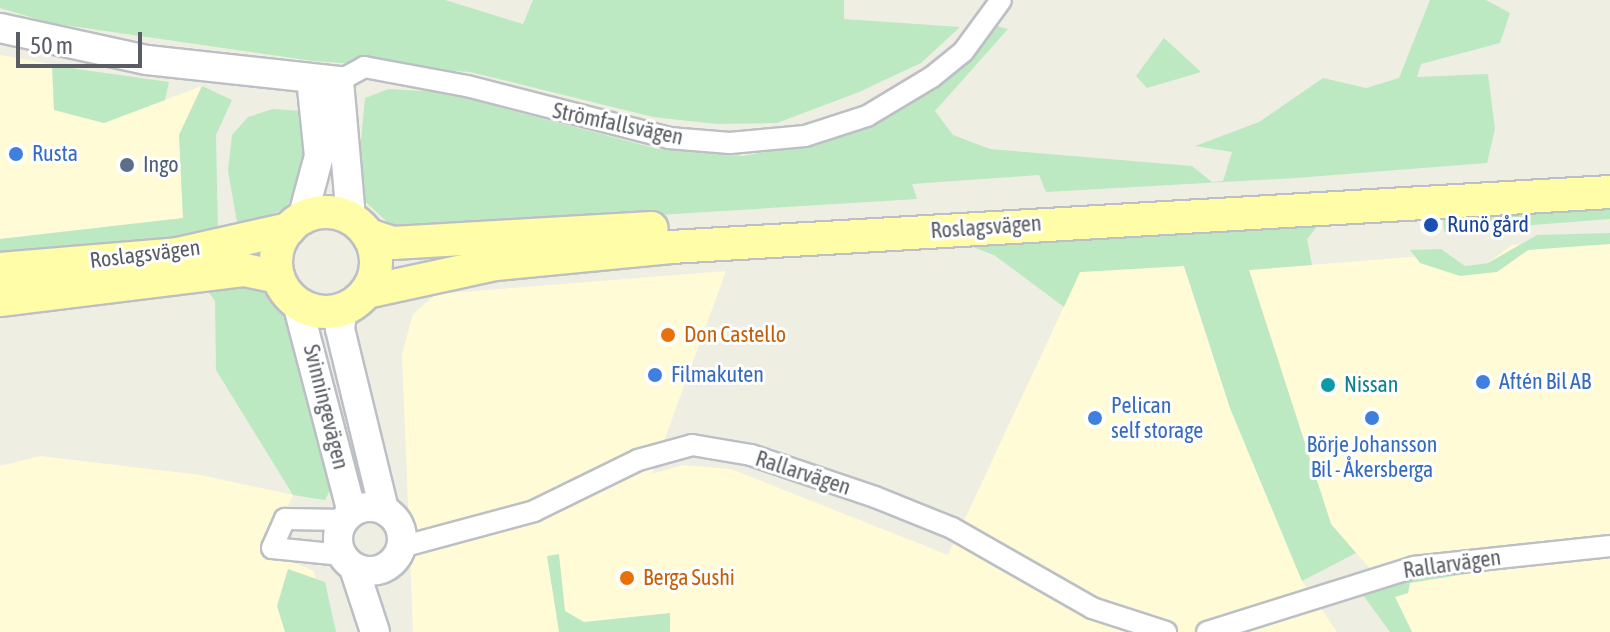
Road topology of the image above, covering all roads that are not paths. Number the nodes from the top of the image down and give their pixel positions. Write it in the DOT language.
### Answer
graph roads {
  1 [pos="1001,0"];
  2 [pos="0,28"];
  3 [pos="325,80"];
  4 [pos="1610,178"];
  5 [pos="1610,192"];
  6 [pos="295,224"];
  7 [pos="360,227"];
  8 [pos="0,269"];
  9 [pos="278,277"];
  10 [pos="0,300"];
  11 [pos="355,301"];
  12 [pos="297,303"];
  13 [pos="348,516"];
  14 [pos="399,538"];
  15 [pos="1610,546"];
  16 [pos="348,561"];
  17 [pos="375,632"];
  18 [pos="1166,632"];
  19 [pos="1207,632"];
  1 -- 3 [label="street, Strömfallsvägen"];
  2 -- 3 [label="main road"];
  3 -- 6 [label="main road"];
  3 -- 7 [label="main road"];
  4 -- 7 [label="main road, Roslagsvägen"];
  5 -- 11 [label="main road, Roslagsvägen"];
  6 -- 7 [label="main road"];
  6 -- 8 [label="main road, Roslagsvägen"];
  6 -- 9 [label="main road"];
  7 -- 11 [label="main road"];
  9 -- 10 [label="main road, Roslagsvägen"];
  9 -- 12 [label="main road"];
  11 -- 12 [label="main road"];
  11 -- 14 [label="main road, Svinningevägen"];
  12 -- 13 [label="main road, Svinningevägen"];
  13 -- 14 [label="main road"];
  13 -- 16 [label="main road, Svinningevägen"];
  13 -- 16 [label="street"];
  14 -- 16 [label="main road"];
  14 -- 17 [label="main road, Svinningevägen"];
  14 -- 18 [label="street, Rallarvägen"];
  15 -- 19 [label="street, Rallarvägen"];
  16 -- 17 [label="main road, Svinningevägen"];
}
